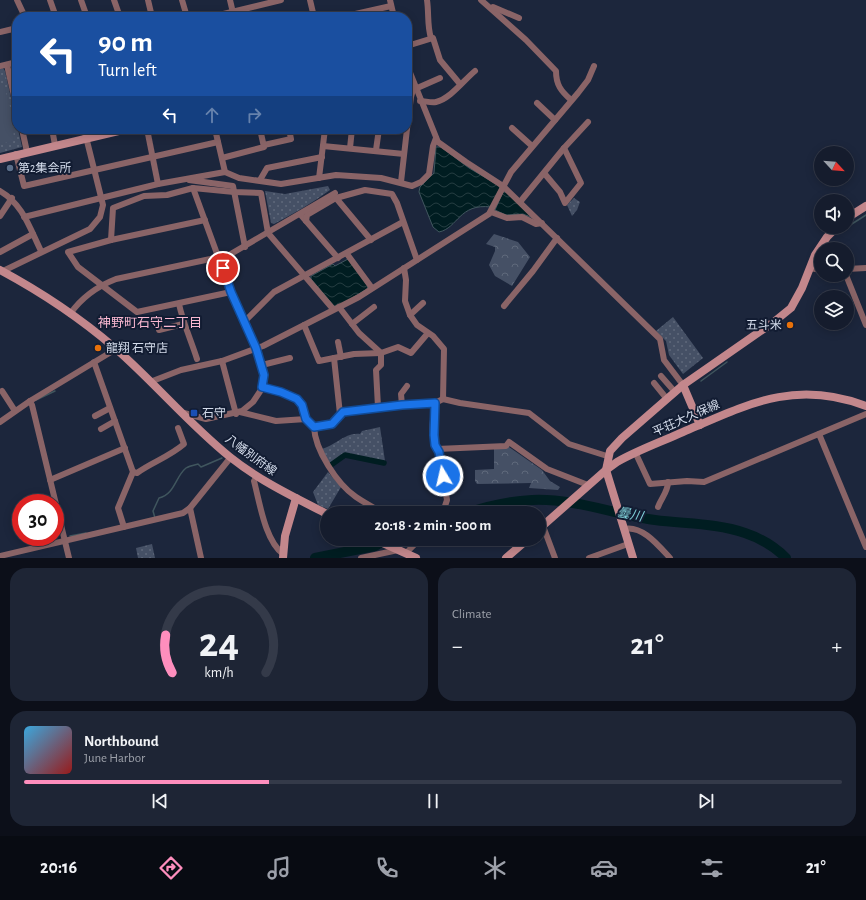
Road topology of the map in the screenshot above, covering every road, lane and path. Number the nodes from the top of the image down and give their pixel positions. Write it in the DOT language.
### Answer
graph roads {
  1 [pos="17,0"];
  2 [pos="50,0"];
  3 [pos="81,0"];
  4 [pos="114,0"];
  5 [pos="148,0"];
  6 [pos="182,0"];
  7 [pos="230,0"];
  8 [pos="281,0"];
  9 [pos="310,0"];
  10 [pos="427,0"];
  11 [pos="485,2"];
  12 [pos="390,3"];
  13 [pos="22,12"];
  14 [pos="54,12"];
  15 [pos="85,12"];
  16 [pos="118,12"];
  17 [pos="151,12"];
  18 [pos="185,12"];
  19 [pos="232,12"];
  20 [pos="243,12"];
  21 [pos="313,12"];
  22 [pos="359,12"];
  23 [pos="518,18"];
  24 [pos="12,29"];
  25 [pos="0,32"];
  26 [pos="431,38"];
  27 [pos="412,44"];
  28 [pos="12,64"];
  29 [pos="7,65"];
  30 [pos="0,66"];
  31 [pos="594,66"];
  32 [pos="475,71"];
  33 [pos="440,78"];
  34 [pos="412,79"];
  35 [pos="460,84"];
  36 [pos="12,87"];
  37 [pos="415,88"];
  38 [pos="412,95"];
  39 [pos="571,100"];
  40 [pos="420,101"];
  41 [pos="537,103"];
  42 [pos="555,120"];
  43 [pos="588,122"];
  44 [pos="512,128"];
  45 [pos="23,134"];
  46 [pos="53,134"];
  47 [pos="86,134"];
  48 [pos="101,134"];
  49 [pos="148,134"];
  50 [pos="216,134"];
  51 [pos="261,134"];
  52 [pos="290,134"];
  53 [pos="324,134"];
  54 [pos="351,134"];
  55 [pos="378,134"];
  56 [pos="406,134"];
  57 [pos="87,138"];
  58 [pos="436,138"];
  59 [pos="218,142"];
  60 [pos="55,145"];
  61 [pos="264,145"];
  62 [pos="323,146"];
  63 [pos="532,146"];
  64 [pos="350,148"];
  65 [pos="564,148"];
  66 [pos="376,150"];
  67 [pos="27,152"];
  68 [pos="16,154"];
  69 [pos="404,154"];
  70 [pos="153,156"];
  71 [pos="222,158"];
  72 [pos="322,158"];
  73 [pos="0,159"];
  74 [pos="95,169"];
  75 [pos="225,172"];
  76 [pos="544,173"];
  77 [pos="319,178"];
  78 [pos="183,179"];
  79 [pos="260,180"];
  80 [pos="401,182"];
  81 [pos="158,184"];
  82 [pos="503,186"];
  83 [pos="193,188"];
  84 [pos="0,191"];
  85 [pos="234,192"];
  86 [pos="336,196"];
  87 [pos="12,198"];
  88 [pos="101,198"];
  89 [pos="520,202"];
  90 [pos="866,206"];
  91 [pos="491,212"];
  92 [pos="300,214"];
  93 [pos="854,214"];
  94 [pos="0,216"];
  95 [pos="24,217"];
  96 [pos="204,220"];
  97 [pos="306,221"];
  98 [pos="403,222"];
  99 [pos="542,223"];
  100 [pos="268,233"];
  101 [pos="33,234"];
  102 [pos="831,234"];
  103 [pos="557,238"];
  104 [pos="111,240"];
  105 [pos="370,240"];
  106 [pos="245,247"];
  107 [pos="41,251"];
  108 [pos="0,252"];
  109 [pos="347,254"];
  110 [pos="219,257"];
  111 [pos="338,258"];
  112 [pos="417,260"];
  113 [pos="404,268"];
  114 [pos="810,268"];
  115 [pos="866,268"];
  116 [pos="814,269"];
  117 [pos="854,269"];
  118 [pos="1,270"];
  119 [pos="305,276"];
  120 [pos="849,282"];
  121 [pos="102,284"];
  122 [pos="372,288"];
  123 [pos="231,292"];
  124 [pos="423,303"];
  125 [pos="179,304"];
  126 [pos="504,306"];
  127 [pos="374,307"];
  128 [pos="336,308"];
  129 [pos="70,314"];
  130 [pos="410,315"];
  131 [pos="244,322"];
  132 [pos="183,324"];
  133 [pos="352,324"];
  134 [pos="304,325"];
  135 [pos="866,325"];
  136 [pos="159,330"];
  137 [pos="428,333"];
  138 [pos="338,342"];
  139 [pos="256,348"];
  140 [pos="116,349"];
  141 [pos="381,353"];
  142 [pos="341,357"];
  143 [pos="290,358"];
  144 [pos="334,358"];
  145 [pos="197,359"];
  146 [pos="222,361"];
  147 [pos="94,362"];
  148 [pos="262,365"];
  149 [pos="661,376"];
  150 [pos="150,382"];
  151 [pos="654,383"];
  152 [pos="683,385"];
  153 [pos="407,386"];
  154 [pos="262,387"];
  155 [pos="2,391"];
  156 [pos="675,392"];
  157 [pos="443,399"];
  158 [pos="667,399"];
  159 [pos="30,401"];
  160 [pos="435,403"];
  161 [pos="402,405"];
  162 [pos="866,406"];
  163 [pos="378,407"];
  164 [pos="110,408"];
  165 [pos="15,411"];
  166 [pos="183,413"];
  167 [pos="238,413"];
  168 [pos="340,414"];
  169 [pos="866,414"];
  170 [pos="95,416"];
  171 [pos="306,419"];
  172 [pos="115,421"];
  173 [pos="0,422"];
  174 [pos="700,425"];
  175 [pos="314,427"];
  176 [pos="178,428"];
  177 [pos="101,429"];
  178 [pos="819,434"];
  179 [pos="125,448"];
  180 [pos="437,449"];
  181 [pos="636,454"];
  182 [pos="608,456"];
  183 [pos="231,458"];
  184 [pos="606,470"];
  185 [pos="133,472"];
  186 [pos="257,476"];
  187 [pos="50,480"];
  188 [pos="668,482"];
  189 [pos="587,486"];
  190 [pos="296,498"];
  191 [pos="371,506"];
  192 [pos="445,506"];
  193 [pos="658,507"];
  194 [pos="190,508"];
  195 [pos="320,510"];
  196 [pos="546,523"];
  197 [pos="623,527"];
  198 [pos="124,528"];
  199 [pos="546,539"];
  200 [pos="65,540"];
  201 [pos="628,544"];
  202 [pos="389,546"];
  203 [pos="412,546"];
  204 [pos="520,546"];
  205 [pos="866,547"];
  206 [pos="398,550"];
  207 [pos="407,554"];
  208 [pos="0,556"];
  209 [pos="283,556"];
  210 [pos="69,558"];
  211 [pos="201,558"];
  212 [pos="361,558"];
  213 [pos="416,558"];
  214 [pos="506,558"];
  215 [pos="555,558"];
  216 [pos="589,558"];
  217 [pos="633,558"];
  218 [pos="670,558"];
  1 -- 13 [label="street"];
  2 -- 14 [label="street"];
  3 -- 15 [label="street"];
  4 -- 16 [label="street"];
  5 -- 17 [label="street"];
  6 -- 18 [label="street"];
  7 -- 19 [label="street"];
  8 -- 20 [label="street"];
  9 -- 21 [label="street"];
  10 -- 26 [label="street"];
  11 -- 23 [label="street"];
  11 -- 39 [label="street"];
  12 -- 22 [label="street"];
  24 -- 25 [label="street"];
  26 -- 27 [label="street"];
  26 -- 35 [label="street"];
  28 -- 29 [label="street"];
  29 -- 30 [label="street"];
  29 -- 36 [label="street"];
  31 -- 39 [label="street"];
  32 -- 35 [label="street"];
  33 -- 37 [label="street"];
  34 -- 37 [label="street"];
  35 -- 40 [label="street"];
  37 -- 38 [label="street"];
  37 -- 40 [label="street"];
  39 -- 42 [label="street"];
  40 -- 58 [label="street"];
  41 -- 42 [label="street"];
  42 -- 63 [label="street"];
  43 -- 65 [label="street"];
  44 -- 63 [label="street"];
  45 -- 67 [label="street"];
  46 -- 60 [label="street"];
  47 -- 57 [label="street"];
  48 -- 57 [label="main road"];
  49 -- 70 [label="street"];
  50 -- 59 [label="street"];
  51 -- 61 [label="street"];
  52 -- 61 [label="street"];
  53 -- 62 [label="street"];
  54 -- 64 [label="street"];
  55 -- 66 [label="street"];
  56 -- 69 [label="street"];
  57 -- 60 [label="main road"];
  57 -- 74 [label="street"];
  58 -- 80 [label="street"];
  58 -- 82 [label="street"];
  59 -- 70 [label="street"];
  59 -- 71 [label="street"];
  60 -- 67 [label="main road"];
  61 -- 71 [label="street"];
  62 -- 64 [label="street"];
  62 -- 72 [label="street"];
  63 -- 82 [label="street"];
  64 -- 66 [label="street"];
  65 -- 76 [label="street"];
  65 -- 76 [label="street"];
  66 -- 69 [label="street"];
  67 -- 68 [label="main road"];
  68 -- 73 [label="main road"];
  68 -- 74 [label="street"];
  69 -- 80 [label="street"];
  70 -- 74 [label="street"];
  70 -- 81 [label="street"];
  71 -- 75 [label="street"];
  72 -- 77 [label="street"];
  72 -- 79 [label="street"];
  74 -- 88 [label="street"];
  75 -- 78 [label="street"];
  75 -- 79 [label="street"];
  76 -- 89 [label="street"];
  77 -- 79 [label="street"];
  77 -- 80 [label="street"];
  78 -- 81 [label="street"];
  78 -- 85 [label="street"];
  81 -- 88 [label="street"];
  82 -- 89 [label="street"];
  82 -- 91 [label="street"];
  83 -- 85 [label="street"];
  83 -- 96 [label="street"];
  83 -- 104 [label="street"];
  84 -- 87 [label="street"];
  85 -- 100 [label="street"];
  85 -- 106 [label="street"];
  86 -- 92 [label="street"];
  86 -- 97 [label="street"];
  86 -- 98 [label="street"];
  86 -- 105 [label="street"];
  87 -- 94 [label="street"];
  87 -- 95 [label="street"];
  88 -- 95 [label="street"];
  88 -- 107 [label="street"];
  89 -- 99 [label="street"];
  90 -- 93 [label="main road"];
  91 -- 99 [label="street"];
  91 -- 112 [label="street"];
  92 -- 97 [label="street"];
  92 -- 100 [label="street"];
  95 -- 101 [label="street"];
  96 -- 104 [label="street"];
  96 -- 110 [label="street"];
  97 -- 111 [label="street"];
  98 -- 105 [label="street"];
  98 -- 112 [label="street"];
  99 -- 103 [label="street"];
  100 -- 106 [label="street"];
  100 -- 119 [label="street"];
  101 -- 107 [label="street"];
  101 -- 108 [label="street"];
  102 -- 114 [label="main road"];
  103 -- 126 [label="street"];
  103 -- 152 [label="street"];
  104 -- 121 [label="street"];
  105 -- 109 [label="street"];
  106 -- 110 [label="street"];
  107 -- 118 [label="street"];
  109 -- 111 [label="street"];
  109 -- 122 [label="street"];
  110 -- 121 [label="street"];
  110 -- 123 [label="street"];
  111 -- 119 [label="street"];
  112 -- 113 [label="street"];
  113 -- 122 [label="street"];
  113 -- 130 [label="street"];
  114 -- 116 [label="street"];
  114 -- 152 [label="main road"];
  115 -- 117 [label="street"];
  118 -- 129 [label="main road, 八幡別府線"];
  119 -- 128 [label="street"];
  119 -- 131 [label="street"];
  120 -- 135 [label="street"];
  121 -- 125 [label="street"];
  121 -- 129 [label="street"];
  122 -- 128 [label="street"];
  123 -- 125 [label="street"];
  123 -- 131 [label="street"];
  124 -- 130 [label="street"];
  125 -- 132 [label="street"];
  127 -- 133 [label="street"];
  128 -- 133 [label="street"];
  128 -- 134 [label="street"];
  129 -- 140 [label="main road, 八幡別府線"];
  130 -- 137 [label="street"];
  131 -- 139 [label="street"];
  132 -- 136 [label="street"];
  132 -- 145 [label="street"];
  133 -- 141 [label="street"];
  134 -- 139 [label="street"];
  134 -- 144 [label="street"];
  137 -- 141 [label="street"];
  137 -- 157 [label="street"];
  138 -- 142 [label="street"];
  139 -- 146 [label="street"];
  139 -- 148 [label="street"];
  140 -- 147 [label="street"];
  140 -- 150 [label="main road, 八幡別府線"];
  141 -- 142 [label="street"];
  141 -- 163 [label="street"];
  142 -- 144 [label="street"];
  143 -- 148 [label="street"];
  144 -- 168 [label="street"];
  146 -- 150 [label="street"];
  146 -- 167 [label="street"];
  147 -- 159 [label="street"];
  147 -- 164 [label="street"];
  148 -- 154 [label="street"];
  149 -- 156 [label="street"];
  150 -- 166 [label="main road, 八幡別府線"];
  151 -- 158 [label="street"];
  152 -- 156 [label="main road"];
  152 -- 174 [label="main road"];
  153 -- 161 [label="street"];
  154 -- 167 [label="street"];
  154 -- 171 [label="street"];
  155 -- 165 [label="street"];
  156 -- 158 [label="main road"];
  157 -- 160 [label="street"];
  157 -- 182 [label="street"];
  158 -- 182 [label="main road"];
  159 -- 165 [label="street"];
  159 -- 187 [label="street"];
  160 -- 161 [label="street"];
  160 -- 180 [label="street"];
  161 -- 163 [label="street"];
  162 -- 174 [label="main road, 平荘大久保線"];
  163 -- 168 [label="street"];
  164 -- 170 [label="street"];
  164 -- 172 [label="street"];
  165 -- 173 [label="street"];
  166 -- 167 [label="street"];
  166 -- 183 [label="main road, 八幡別府線"];
  167 -- 171 [label="street"];
  168 -- 175 [label="street"];
  169 -- 178 [label="street"];
  171 -- 175 [label="street"];
  172 -- 177 [label="street"];
  172 -- 179 [label="street"];
  174 -- 181 [label="main road, 平荘大久保線"];
  175 -- 191 [label="street"];
  176 -- 185 [label="street"];
  178 -- 188 [label="street"];
  178 -- 205 [label="street"];
  179 -- 185 [label="street"];
  179 -- 187 [label="street"];
  180 -- 189 [label="street"];
  180 -- 192 [label="street"];
  181 -- 184 [label="main road, 平荘大久保線"];
  181 -- 188 [label="street"];
  182 -- 184 [label="main road"];
  183 -- 186 [label="main road, 八幡別府線"];
  183 -- 194 [label="street"];
  184 -- 189 [label="main road, 平荘大久保線"];
  184 -- 197 [label="main road"];
  185 -- 198 [label="street"];
  186 -- 190 [label="main road, 八幡別府線"];
  186 -- 209 [label="street"];
  187 -- 200 [label="street"];
  188 -- 193 [label="street"];
  189 -- 196 [label="main road, 平荘大久保線"];
  190 -- 195 [label="main road, 八幡別府線"];
  190 -- 209 [label="main road"];
  194 -- 198 [label="street"];
  194 -- 211 [label="street"];
  197 -- 201 [label="main road"];
  197 -- 218 [label="street"];
  198 -- 200 [label="street"];
  199 -- 215 [label="street"];
  200 -- 208 [label="street"];
  200 -- 210 [label="street"];
  201 -- 216 [label="street"];
  201 -- 217 [label="main road"];
  202 -- 206 [label="main road"];
  203 -- 207 [label="street"];
  204 -- 214 [label="main road"];
  206 -- 207 [label="main road"];
  206 -- 212 [label="street"];
  207 -- 213 [label="main road"];
}
